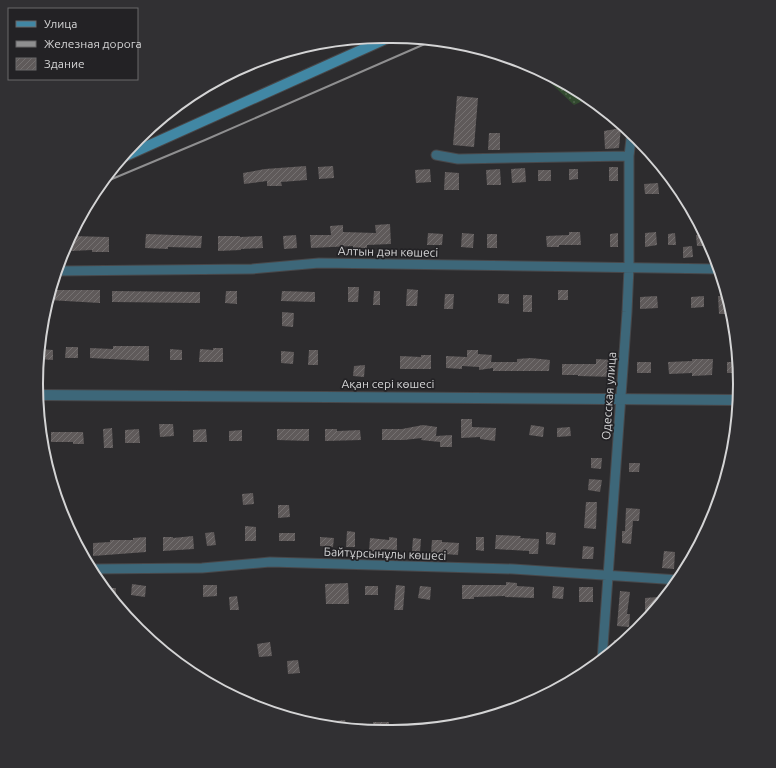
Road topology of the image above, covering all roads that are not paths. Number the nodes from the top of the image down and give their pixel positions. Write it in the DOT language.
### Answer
graph roads {
  1 [pos="376,43"];
  2 [pos="631,141"];
  3 [pos="134,153"];
  4 [pos="436,155"];
  5 [pos="629,156"];
  6 [pos="629,267"];
  7 [pos="713,269"];
  8 [pos="62,271"];
  9 [pos="44,395"];
  10 [pos="621,399"];
  11 [pos="732,400"];
  12 [pos="98,569"];
  13 [pos="607,575"];
  14 [pos="672,579"];
  15 [pos="602,653"];
  1 -- 3 [label="main road"];
  2 -- 5 [label="street, Одесская улица"];
  4 -- 5 [label="street"];
  5 -- 6 [label="street, Одесская улица"];
  6 -- 7 [label="street, Алтын дән көшесі"];
  6 -- 8 [label="street, Алтын дән көшесі"];
  6 -- 10 [label="street, Одесская улица"];
  9 -- 10 [label="street, Ақан сері көшесі"];
  10 -- 11 [label="street, Ақан сері көшесі"];
  10 -- 13 [label="street, Одесская улица"];
  12 -- 13 [label="street, Байтұрсынұлы көшесі"];
  13 -- 14 [label="street, Байтұрсынұлы көшесі"];
  13 -- 15 [label="street, Одесская улица"];
}
